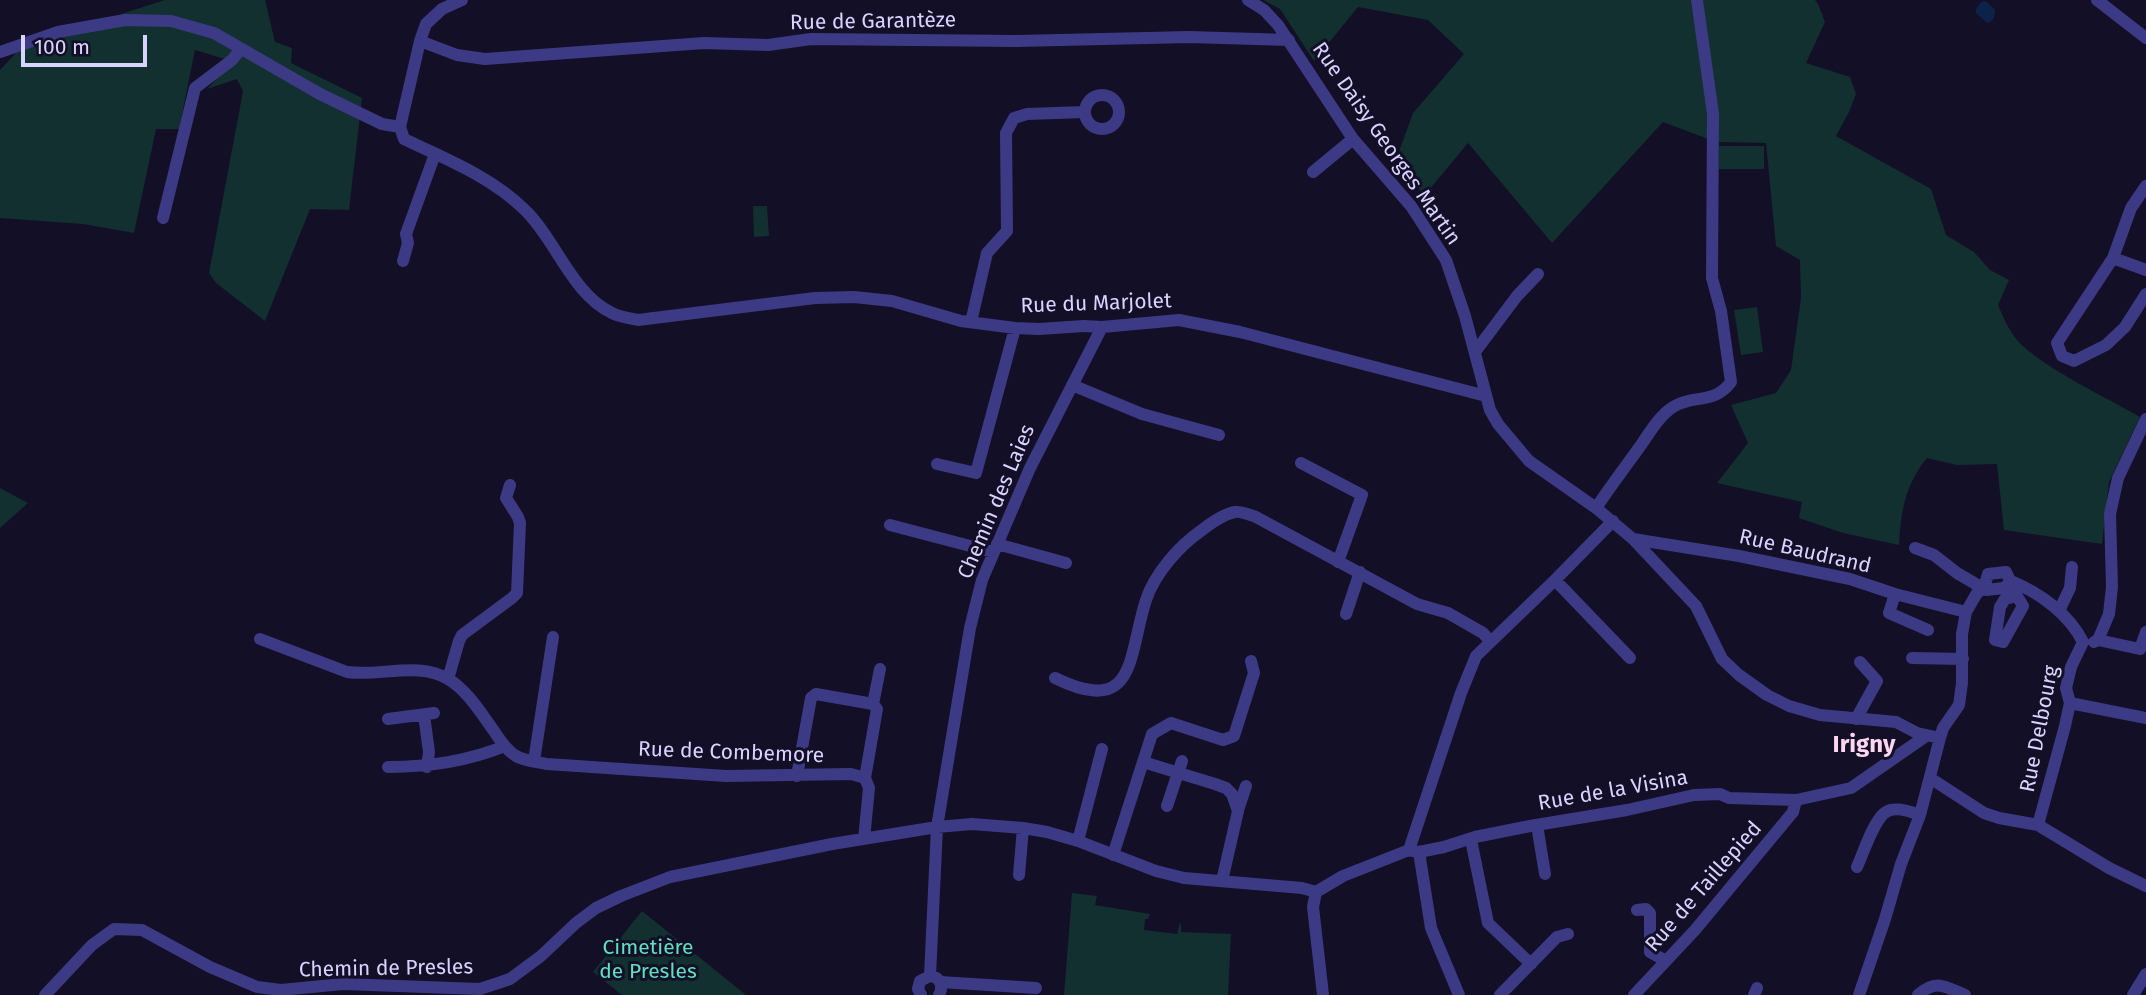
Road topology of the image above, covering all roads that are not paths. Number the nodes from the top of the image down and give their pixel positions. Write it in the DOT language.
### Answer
graph roads {
  1 [pos="463,0"];
  2 [pos="1248,0"];
  3 [pos="1698,0"];
  4 [pos="2097,0"];
  5 [pos="2146,37"];
  6 [pos="1289,40"];
  7 [pos="420,41"];
  8 [pos="241,49"];
  9 [pos="0,52"];
  10 [pos="1086,112"];
  11 [pos="400,127"];
  12 [pos="1353,139"];
  13 [pos="435,154"];
  14 [pos="1313,172"];
  15 [pos="2146,186"];
  16 [pos="163,218"];
  17 [pos="2113,258"];
  18 [pos="403,261"];
  19 [pos="2146,270"];
  20 [pos="1538,274"];
  21 [pos="2146,294"];
  22 [pos="971,323"];
  23 [pos="1102,327"];
  24 [pos="1015,328"];
  25 [pos="1475,352"];
  26 [pos="1072,385"];
  27 [pos="1486,396"];
  28 [pos="2146,419"];
  29 [pos="1219,435"];
  30 [pos="1301,463"];
  31 [pos="937,464"];
  32 [pos="510,485"];
  33 [pos="1596,508"];
  34 [pos="1613,521"];
  35 [pos="890,524"];
  36 [pos="1633,539"];
  37 [pos="1667,543"];
  38 [pos="995,548"];
  39 [pos="1915,548"];
  40 [pos="1653,559"];
  41 [pos="1338,562"];
  42 [pos="1066,563"];
  43 [pos="2072,567"];
  44 [pos="1360,572"];
  45 [pos="1555,580"];
  46 [pos="2011,581"];
  47 [pos="1984,588"];
  48 [pos="1895,594"];
  49 [pos="2017,596"];
  50 [pos="2060,611"];
  51 [pos="1966,612"];
  52 [pos="1346,614"];
  53 [pos="1928,630"];
  54 [pos="2146,632"];
  55 [pos="553,637"];
  56 [pos="260,639"];
  57 [pos="2098,640"];
  58 [pos="1490,641"];
  59 [pos="2083,642"];
  60 [pos="1630,658"];
  61 [pos="1912,658"];
  62 [pos="1963,659"];
  63 [pos="1251,661"];
  64 [pos="1860,662"];
  65 [pos="880,669"];
  66 [pos="1055,678"];
  67 [pos="448,679"];
  68 [pos="2070,702"];
  69 [pos="873,704"];
  70 [pos="2146,718"];
  71 [pos="388,719"];
  72 [pos="1856,719"];
  73 [pos="1926,736"];
  74 [pos="1940,738"];
  75 [pos="505,746"];
  76 [pos="1102,749"];
  77 [pos="534,761"];
  78 [pos="1143,762"];
  79 [pos="426,766"];
  80 [pos="388,767"];
  81 [pos="1180,767"];
  82 [pos="797,776"];
  83 [pos="865,778"];
  84 [pos="1930,778"];
  85 [pos="1246,786"];
  86 [pos="1796,800"];
  87 [pos="1167,806"];
  88 [pos="1238,811"];
  89 [pos="1920,815"];
  90 [pos="1537,825"];
  91 [pos="2038,825"];
  92 [pos="937,827"];
  93 [pos="1023,828"];
  94 [pos="864,839"];
  95 [pos="1471,840"];
  96 [pos="1078,841"];
  97 [pos="1414,851"];
  98 [pos="1113,855"];
  99 [pos="1857,867"];
  100 [pos="1545,874"];
  101 [pos="1018,876"];
  102 [pos="1222,881"];
  103 [pos="2146,886"];
  104 [pos="1316,892"];
  105 [pos="1637,910"];
  106 [pos="1568,934"];
  107 [pos="1667,961"];
  108 [pos="1531,964"];
  109 [pos="2146,974"];
  110 [pos="936,984"];
  111 [pos="1036,988"];
  112 [pos="919,994"];
  113 [pos="1863,994"];
  114 [pos="46,995"];
  115 [pos="1323,995"];
  116 [pos="1459,995"];
  117 [pos="1500,995"];
  118 [pos="1634,995"];
  119 [pos="1917,995"];
  120 [pos="1965,995"];
  121 [pos="2133,995"];
  1 -- 7 [label="street"];
  2 -- 6 [label="street, Rue Daisy Georges Martin"];
  3 -- 33 [label="street"];
  4 -- 5 [label="street"];
  6 -- 7 [label="street, Rue de Garantèze"];
  6 -- 12 [label="street, Rue Daisy Georges Martin"];
  7 -- 11 [label="street"];
  8 -- 9 [label="street, Rue du Marjolet"];
  8 -- 11 [label="street, Rue du Marjolet"];
  8 -- 16 [label="street"];
  10 -- 22 [label="street"];
  11 -- 13 [label="street, Rue du Marjolet"];
  12 -- 14 [label="street"];
  12 -- 25 [label="street, Rue Daisy Georges Martin"];
  13 -- 18 [label="street"];
  13 -- 22 [label="street, Rue du Marjolet"];
  15 -- 17 [label="street"];
  17 -- 19 [label="street"];
  17 -- 21 [label="street"];
  20 -- 25 [label="street"];
  22 -- 24 [label="street, Rue du Marjolet"];
  23 -- 24 [label="street, Rue du Marjolet"];
  23 -- 26 [label="street, Chemin des Laies"];
  23 -- 27 [label="street, Rue du Marjolet"];
  24 -- 31 [label="street"];
  25 -- 27 [label="street, Rue Daisy Georges Martin"];
  26 -- 29 [label="street"];
  26 -- 38 [label="street, Chemin des Laies"];
  27 -- 33 [label="street, Rue Daisy Georges Martin"];
  28 -- 57 [label="street"];
  30 -- 41 [label="street"];
  32 -- 67 [label="street"];
  33 -- 34 [label="street, Rue Daisy Georges Martin"];
  34 -- 36 [label="street, Rue Daisy Georges Martin"];
  34 -- 45 [label="street"];
  35 -- 38 [label="street"];
  36 -- 37 [label="street, Rue Baudrand"];
  36 -- 40 [label="street, Rue Daisy Georges Martin"];
  37 -- 40 [label="street"];
  37 -- 48 [label="street, Rue Baudrand"];
  38 -- 42 [label="street"];
  38 -- 92 [label="street, Chemin des Laies"];
  39 -- 47 [label="street"];
  40 -- 72 [label="street, Rue Daisy Georges Martin"];
  41 -- 44 [label="street"];
  41 -- 66 [label="street"];
  43 -- 50 [label="street"];
  44 -- 52 [label="street"];
  44 -- 58 [label="street"];
  45 -- 58 [label="street"];
  45 -- 60 [label="street"];
  46 -- 47 [label="street"];
  46 -- 49 [label="street"];
  46 -- 50 [label="street"];
  47 -- 51 [label="street"];
  48 -- 51 [label="street, Rue Baudrand"];
  48 -- 53 [label="street"];
  50 -- 59 [label="street"];
  51 -- 62 [label="street"];
  54 -- 57 [label="street"];
  55 -- 77 [label="street"];
  56 -- 67 [label="street"];
  57 -- 59 [label="street"];
  58 -- 97 [label="street"];
  59 -- 68 [label="street, Rue Delbourg"];
  61 -- 62 [label="street"];
  62 -- 74 [label="street"];
  63 -- 78 [label="street"];
  64 -- 72 [label="street"];
  65 -- 69 [label="street"];
  67 -- 75 [label="street, Rue de Combemore"];
  68 -- 70 [label="street"];
  68 -- 91 [label="street, Rue Delbourg"];
  69 -- 82 [label="street"];
  69 -- 83 [label="street"];
  71 -- 79 [label="street"];
  72 -- 73 [label="street, Rue Daisy Georges Martin"];
  73 -- 74 [label="street, Rue Daisy Georges Martin"];
  73 -- 86 [label="street, Rue de la Visina"];
  74 -- 84 [label="street"];
  75 -- 77 [label="street, Rue de Combemore"];
  75 -- 79 [label="street"];
  76 -- 96 [label="street"];
  77 -- 82 [label="street, Rue de Combemore"];
  78 -- 81 [label="street"];
  78 -- 98 [label="street"];
  79 -- 80 [label="street"];
  81 -- 87 [label="street"];
  81 -- 88 [label="street"];
  82 -- 83 [label="street, Rue de Combemore"];
  83 -- 94 [label="street"];
  84 -- 89 [label="street"];
  84 -- 91 [label="street"];
  85 -- 88 [label="street"];
  86 -- 90 [label="street, Rue de la Visina"];
  86 -- 107 [label="street, Rue de Taillepied"];
  88 -- 102 [label="street"];
  89 -- 99 [label="street"];
  89 -- 113 [label="street"];
  90 -- 95 [label="street, Rue de la Visina"];
  90 -- 100 [label="street"];
  91 -- 103 [label="street"];
  92 -- 93 [label="street, Chemin de Presles"];
  92 -- 94 [label="street, Chemin de Presles"];
  92 -- 110 [label="street, Chemin des Laies"];
  93 -- 96 [label="street, Chemin de Presles"];
  93 -- 101 [label="street"];
  94 -- 114 [label="street, Chemin de Presles"];
  95 -- 97 [label="street, Rue de la Visina"];
  95 -- 108 [label="street"];
  96 -- 98 [label="street, Chemin de Presles"];
  97 -- 104 [label="street, Rue de la Visina"];
  97 -- 116 [label="street"];
  98 -- 102 [label="street, Chemin de Presles"];
  102 -- 104 [label="street, Chemin de Presles"];
  104 -- 115 [label="street"];
  105 -- 107 [label="street"];
  106 -- 108 [label="street"];
  107 -- 118 [label="street, Rue de Taillepied"];
  108 -- 117 [label="street"];
  109 -- 121 [label="street"];
  110 -- 111 [label="street"];
  110 -- 112 [label="street"];
  119 -- 120 [label="street"];
}
